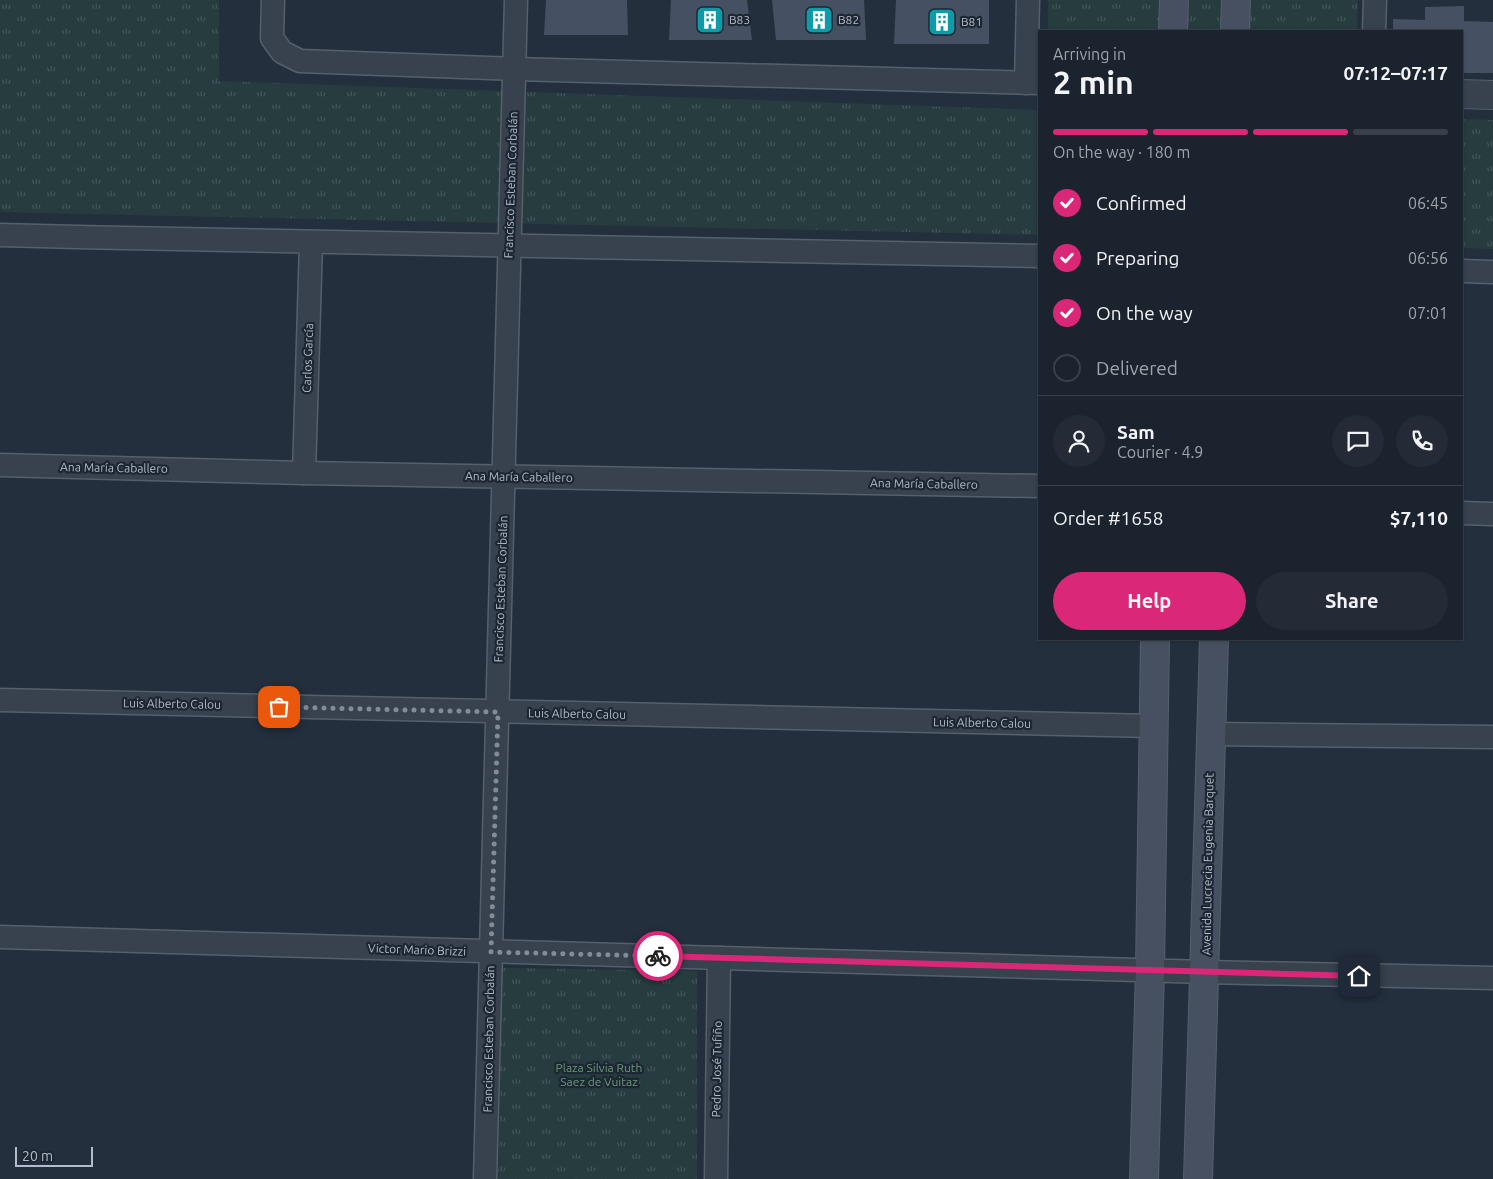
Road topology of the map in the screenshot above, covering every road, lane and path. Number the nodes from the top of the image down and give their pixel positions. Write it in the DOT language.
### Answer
graph roads {
  1 [pos="273,0"];
  2 [pos="516,0"];
  3 [pos="1028,0"];
  4 [pos="1174,0"];
  5 [pos="1236,0"];
  6 [pos="1375,0"];
  7 [pos="1173,30"];
  8 [pos="1235,30"];
  9 [pos="1374,30"];
  10 [pos="514,69"];
  11 [pos="1032,83"];
  12 [pos="1463,94"];
  13 [pos="1493,95"];
  14 [pos="0,235"];
  15 [pos="311,243"];
  16 [pos="510,245"];
  17 [pos="1038,256"];
  18 [pos="1463,271"];
  19 [pos="1493,272"];
  20 [pos="0,465"];
  21 [pos="304,473"];
  22 [pos="504,476"];
  23 [pos="1038,486"];
  24 [pos="1463,513"];
  25 [pos="1493,514"];
  26 [pos="1155,640"];
  27 [pos="1214,640"];
  28 [pos="0,700"];
  29 [pos="498,712"];
  30 [pos="1153,726"];
  31 [pos="1211,734"];
  32 [pos="1493,737"];
  33 [pos="0,937"];
  34 [pos="491,952"];
  35 [pos="719,958"];
  36 [pos="1150,970"];
  37 [pos="1205,972"];
  38 [pos="1493,978"];
  39 [pos="486,1179"];
  40 [pos="716,1179"];
  41 [pos="1144,1179"];
  42 [pos="1198,1179"];
  1 -- 10 [label="street"];
  2 -- 10 [label="street, Francisco Esteban Corbalán"];
  3 -- 11 [label="street"];
  4 -- 7 [label="main road"];
  5 -- 8 [label="main road"];
  6 -- 9 [label="street"];
  10 -- 11 [label="street"];
  10 -- 16 [label="street, Francisco Esteban Corbalán"];
  12 -- 13 [label="street"];
  14 -- 15 [label="street"];
  15 -- 16 [label="street"];
  15 -- 21 [label="street, Carlos García"];
  16 -- 17 [label="street"];
  16 -- 22 [label="street, Francisco Esteban Corbalán"];
  18 -- 19 [label="street"];
  20 -- 21 [label="street, Ana María Caballero"];
  21 -- 22 [label="street, Ana María Caballero"];
  22 -- 23 [label="street, Ana María Caballero"];
  22 -- 29 [label="street, Francisco Esteban Corbalán"];
  24 -- 25 [label="street"];
  26 -- 30 [label="main road"];
  27 -- 31 [label="main road, Avenida Lucrecia Eugenia Barquet"];
  28 -- 29 [label="street, Luis Alberto Calou"];
  29 -- 30 [label="street, Luis Alberto Calou"];
  29 -- 34 [label="street, Francisco Esteban Corbalán"];
  30 -- 36 [label="main road"];
  31 -- 32 [label="street"];
  31 -- 37 [label="main road, Avenida Lucrecia Eugenia Barquet"];
  33 -- 34 [label="street, Victor Mario Brizzi"];
  34 -- 35 [label="street, Victor Mario Brizzi"];
  34 -- 39 [label="street, Francisco Esteban Corbalán"];
  35 -- 36 [label="street, Victor Mario Brizzi"];
  35 -- 40 [label="street, Pedro José Tufiño"];
  36 -- 37 [label="street, Victor Mario Brizzi"];
  36 -- 41 [label="main road"];
  37 -- 38 [label="street, Victor Mario Brizzi"];
  37 -- 42 [label="main road, Avenida Lucrecia Eugenia Barquet"];
}
